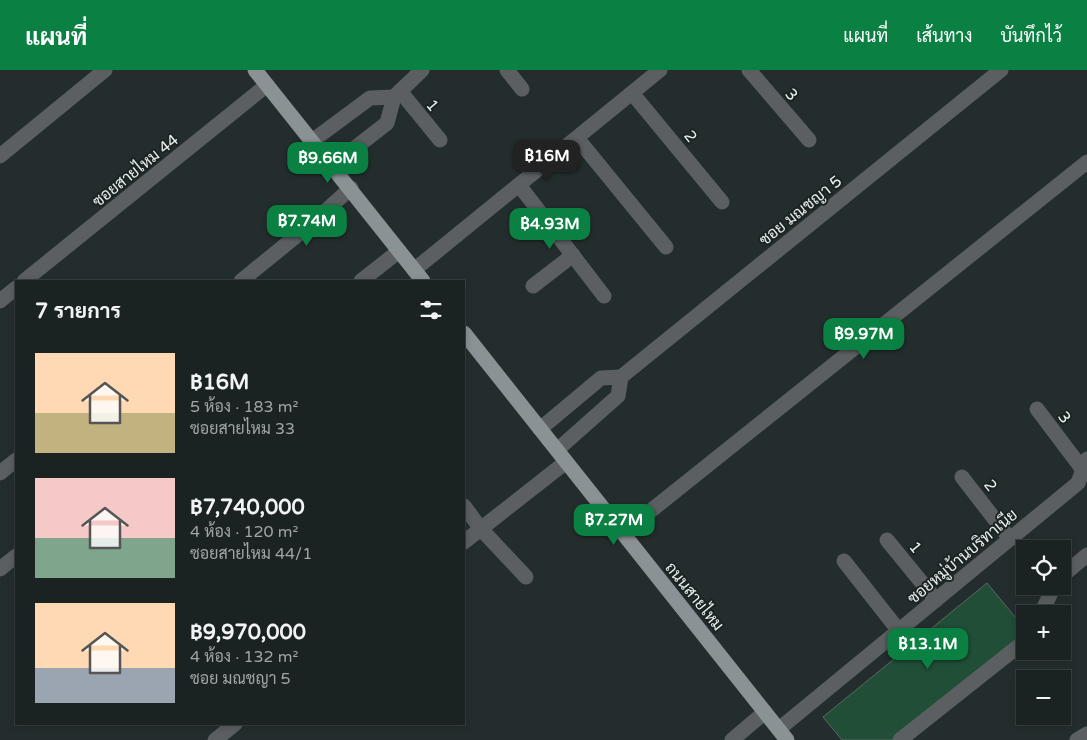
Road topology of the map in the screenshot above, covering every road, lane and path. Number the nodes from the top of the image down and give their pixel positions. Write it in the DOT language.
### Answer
graph roads {
  1 [pos="105,70"];
  2 [pos="255,70"];
  3 [pos="422,70"];
  4 [pos="507,70"];
  5 [pos="660,70"];
  6 [pos="749,70"];
  7 [pos="1001,70"];
  8 [pos="267,85"];
  9 [pos="522,89"];
  10 [pos="632,93"];
  11 [pos="397,94"];
  12 [pos="577,138"];
  13 [pos="440,140"];
  14 [pos="808,140"];
  15 [pos="312,141"];
  16 [pos="0,156"];
  17 [pos="1087,162"];
  18 [pos="332,166"];
  19 [pos="519,185"];
  20 [pos="351,188"];
  21 [pos="722,202"];
  22 [pos="666,247"];
  23 [pos="399,251"];
  24 [pos="573,255"];
  25 [pos="419,276"];
  26 [pos="25,280"];
  27 [pos="242,280"];
  28 [pos="361,280"];
  29 [pos="533,286"];
  30 [pos="15,289"];
  31 [pos="604,296"];
  32 [pos="0,301"];
  33 [pos="465,335"];
  34 [pos="621,377"];
  35 [pos="1038,409"];
  36 [pos="540,429"];
  37 [pos="561,456"];
  38 [pos="15,461"];
  39 [pos="1085,464"];
  40 [pos="0,473"];
  41 [pos="962,476"];
  42 [pos="465,507"];
  43 [pos="481,528"];
  44 [pos="623,533"];
  45 [pos="1010,539"];
  46 [pos="887,540"];
  47 [pos="465,541"];
  48 [pos="1087,555"];
  49 [pos="15,557"];
  50 [pos="844,561"];
  51 [pos="1071,568"];
  52 [pos="0,569"];
  53 [pos="526,577"];
  54 [pos="936,600"];
  55 [pos="899,631"];
  56 [pos="1016,648"];
  57 [pos="765,712"];
  58 [pos="235,725"];
  59 [pos="1087,734"];
  60 [pos="783,735"];
  61 [pos="215,740"];
  62 [pos="732,740"];
  63 [pos="900,740"];
  64 [pos="1077,740"];
  1 -- 16 [label="street"];
  2 -- 8 [label="main road"];
  3 -- 11 [label="street"];
  4 -- 9 [label="street"];
  5 -- 10 [label="street"];
  6 -- 14 [label="street, 3"];
  7 -- 34 [label="street, ซอย มณชญา 5"];
  8 -- 15 [label="main road"];
  8 -- 26 [label="street, ซอยสายไหม 44"];
  10 -- 12 [label="street"];
  10 -- 21 [label="street, 2"];
  11 -- 13 [label="street, 1"];
  11 -- 15 [label="street"];
  11 -- 18 [label="street"];
  12 -- 19 [label="street"];
  12 -- 22 [label="street"];
  15 -- 18 [label="main road"];
  17 -- 44 [label="street"];
  18 -- 20 [label="main road"];
  19 -- 24 [label="street"];
  19 -- 25 [label="street"];
  20 -- 23 [label="main road"];
  20 -- 27 [label="street"];
  23 -- 25 [label="main road"];
  23 -- 28 [label="street"];
  24 -- 29 [label="street"];
  24 -- 31 [label="street"];
  30 -- 32 [label="street"];
  33 -- 36 [label="main road, ถนนสายไหม"];
  34 -- 36 [label="street"];
  34 -- 37 [label="street"];
  35 -- 39 [label="street, 3"];
  36 -- 37 [label="main road, ถนนสายไหม"];
  37 -- 43 [label="street"];
  37 -- 44 [label="main road, ถนนสายไหม"];
  38 -- 40 [label="street"];
  39 -- 45 [label="street, ซอยหมู่บ้านบริทาเนีย"];
  41 -- 45 [label="street, 2"];
  42 -- 43 [label="street"];
  43 -- 47 [label="street"];
  43 -- 53 [label="street"];
  44 -- 57 [label="main road, ถนนสายไหม"];
  45 -- 54 [label="street, ซอยหมู่บ้านบริทาเนีย"];
  46 -- 54 [label="street, 1"];
  48 -- 51 [label="street"];
  49 -- 52 [label="street"];
  50 -- 55 [label="street"];
  54 -- 55 [label="street, ซอยหมู่บ้านบริทาเนีย"];
  55 -- 60 [label="street, ซอยหมู่บ้านบริทาเนีย"];
  56 -- 63 [label="street"];
  57 -- 60 [label="main road, ถนนสายไหม"];
  57 -- 62 [label="street"];
  58 -- 61 [label="street"];
  59 -- 64 [label="street"];
}
